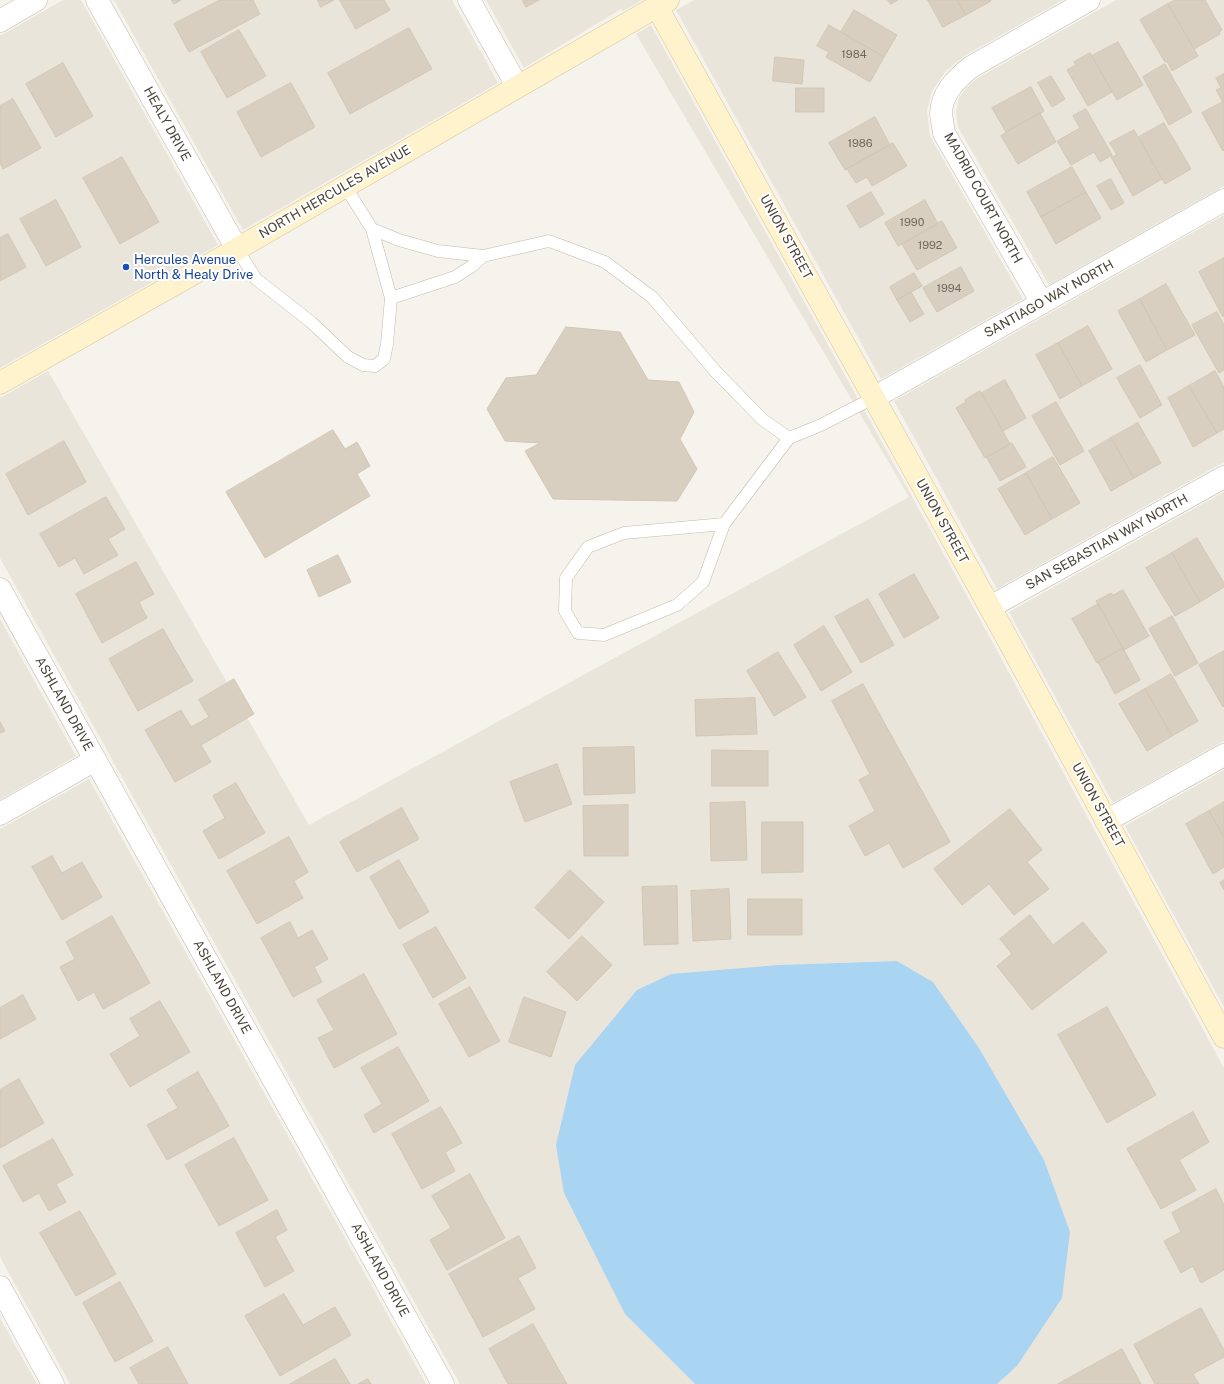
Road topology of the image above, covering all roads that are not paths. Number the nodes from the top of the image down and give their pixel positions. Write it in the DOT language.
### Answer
graph roads {
  1 [pos="36,0"];
  2 [pos="97,0"];
  3 [pos="469,0"];
  4 [pos="1089,0"];
  5 [pos="663,3"];
  6 [pos="0,21"];
  7 [pos="517,86"];
  8 [pos="345,186"];
  9 [pos="1224,200"];
  10 [pos="372,229"];
  11 [pos="237,249"];
  12 [pos="483,256"];
  13 [pos="391,298"];
  14 [pos="1042,303"];
  15 [pos="0,383"];
  16 [pos="875,397"];
  17 [pos="789,438"];
  18 [pos="1224,477"];
  19 [pos="724,524"];
  20 [pos="0,589"];
  21 [pos="990,607"];
  22 [pos="1224,755"];
  23 [pos="95,760"];
  24 [pos="0,814"];
  25 [pos="1106,821"];
  26 [pos="1223,1033"];
  27 [pos="0,1287"];
  28 [pos="54,1384"];
  29 [pos="443,1384"];
  1 -- 6 [label="street"];
  2 -- 11 [label="street, HEALY DRIVE"];
  3 -- 7 [label="street"];
  4 -- 14 [label="street, MADRID COURT NORTH"];
  5 -- 7 [label="street, NORTH HERCULES AVENUE"];
  5 -- 16 [label="street, UNION STREET"];
  7 -- 8 [label="street, NORTH HERCULES AVENUE"];
  8 -- 10 [label="lane"];
  8 -- 11 [label="street, NORTH HERCULES AVENUE"];
  9 -- 14 [label="street, SANTIAGO WAY NORTH"];
  10 -- 12 [label="lane"];
  10 -- 13 [label="lane"];
  11 -- 13 [label="lane"];
  11 -- 15 [label="street, NORTH HERCULES AVENUE"];
  12 -- 13 [label="lane"];
  12 -- 17 [label="lane"];
  14 -- 16 [label="street, SANTIAGO WAY NORTH"];
  16 -- 17 [label="lane"];
  16 -- 21 [label="street, UNION STREET"];
  17 -- 19 [label="lane"];
  18 -- 21 [label="street, SAN SEBASTIAN WAY NORTH"];
  19 -- 19 [label="lane"];
  20 -- 23 [label="street, ASHLAND DRIVE"];
  21 -- 25 [label="street, UNION STREET"];
  22 -- 25 [label="street"];
  23 -- 24 [label="street"];
  23 -- 29 [label="street, ASHLAND DRIVE"];
  25 -- 26 [label="street, UNION STREET"];
  27 -- 28 [label="street"];
}
